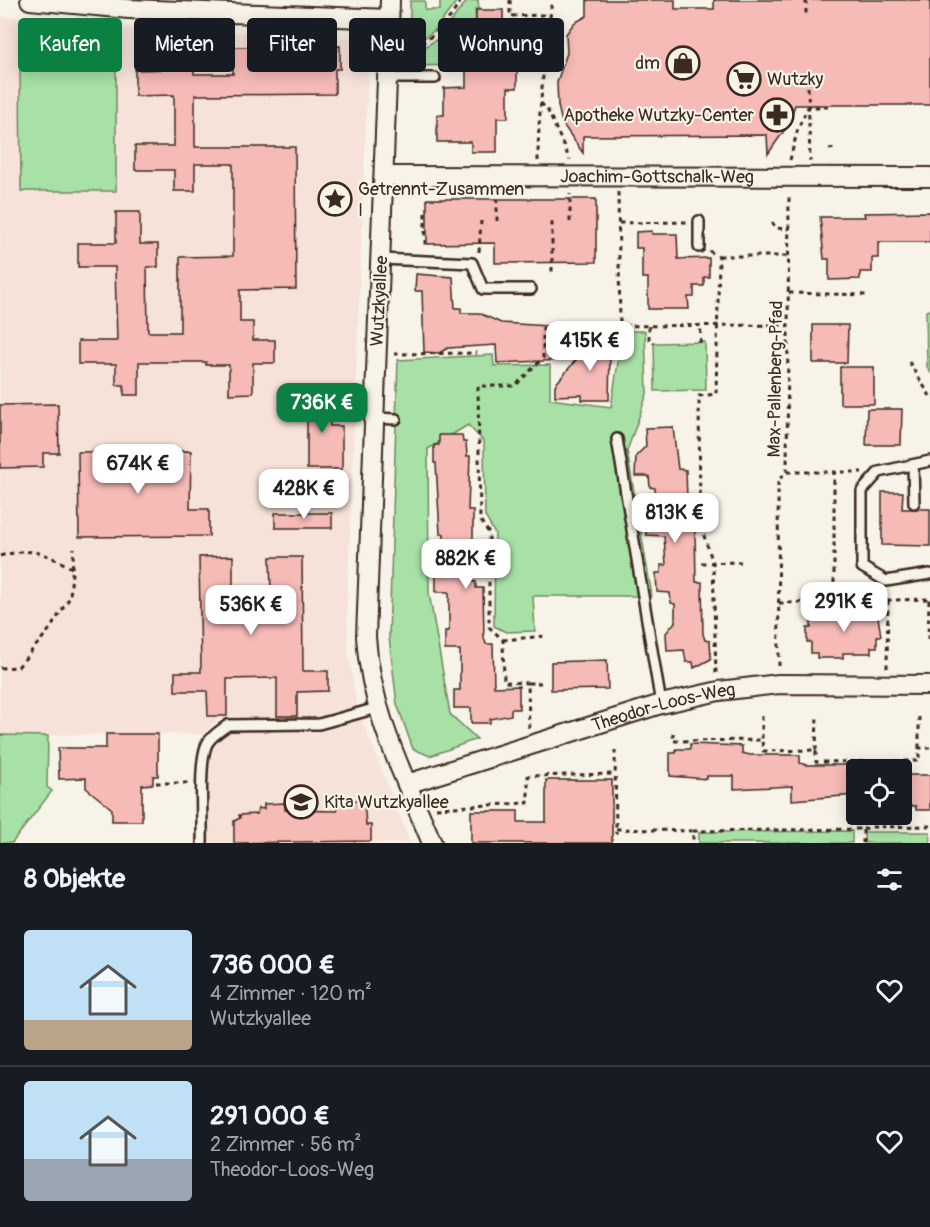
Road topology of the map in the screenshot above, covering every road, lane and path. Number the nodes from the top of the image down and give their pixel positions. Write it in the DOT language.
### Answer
graph roads {
  1 [pos="30,0"];
  2 [pos="390,0"];
  3 [pos="460,0"];
  4 [pos="510,0"];
  5 [pos="551,0"];
  6 [pos="806,0"];
  7 [pos="806,16"];
  8 [pos="361,18"];
  9 [pos="389,18"];
  10 [pos="543,18"];
  11 [pos="551,18"];
  12 [pos="426,40"];
  13 [pos="387,72"];
  14 [pos="544,72"];
  15 [pos="387,78"];
  16 [pos="435,78"];
  17 [pos="808,87"];
  18 [pos="542,104"];
  19 [pos="808,107"];
  20 [pos="828,107"];
  21 [pos="836,148"];
  22 [pos="829,149"];
  23 [pos="571,162"];
  24 [pos="789,162"];
  25 [pos="810,162"];
  26 [pos="538,163"];
  27 [pos="384,176"];
  28 [pos="930,177"];
  29 [pos="570,192"];
  30 [pos="618,192"];
  31 [pos="789,192"];
  32 [pos="498,193"];
  33 [pos="425,213"];
  34 [pos="481,221"];
  35 [pos="497,221"];
  36 [pos="699,221"];
  37 [pos="552,222"];
  38 [pos="570,222"];
  39 [pos="772,222"];
  40 [pos="620,223"];
  41 [pos="789,229"];
  42 [pos="699,247"];
  43 [pos="719,256"];
  44 [pos="789,256"];
  45 [pos="381,259"];
  46 [pos="425,260"];
  47 [pos="472,263"];
  48 [pos="552,272"];
  49 [pos="531,289"];
  50 [pos="789,293"];
  51 [pos="869,295"];
  52 [pos="543,325"];
  53 [pos="789,325"];
  54 [pos="597,326"];
  55 [pos="620,326"];
  56 [pos="649,326"];
  57 [pos="701,326"];
  58 [pos="719,326"];
  59 [pos="700,342"];
  60 [pos="654,343"];
  61 [pos="477,353"];
  62 [pos="393,354"];
  63 [pos="909,362"];
  64 [pos="930,396"];
  65 [pos="375,418"];
  66 [pos="396,419"];
  67 [pos="617,439"];
  68 [pos="930,461"];
  69 [pos="913,465"];
  70 [pos="787,472"];
  71 [pos="834,472"];
  72 [pos="879,472"];
  73 [pos="914,503"];
  74 [pos="74,548"];
  75 [pos="0,556"];
  76 [pos="741,562"];
  77 [pos="701,563"];
  78 [pos="713,563"];
  79 [pos="72,568"];
  80 [pos="930,574"];
  81 [pos="929,599"];
  82 [pos="888,600"];
  83 [pos="834,601"];
  84 [pos="778,603"];
  85 [pos="545,636"];
  86 [pos="503,640"];
  87 [pos="928,640"];
  88 [pos="0,668"];
  89 [pos="779,669"];
  90 [pos="887,670"];
  91 [pos="716,676"];
  92 [pos="528,683"];
  93 [pos="541,683"];
  94 [pos="930,685"];
  95 [pos="661,704"];
  96 [pos="376,708"];
  97 [pos="817,714"];
  98 [pos="762,716"];
  99 [pos="919,717"];
  100 [pos="529,728"];
  101 [pos="673,733"];
  102 [pos="762,740"];
  103 [pos="919,748"];
  104 [pos="930,748"];
  105 [pos="615,750"];
  106 [pos="816,750"];
  107 [pos="615,774"];
  108 [pos="156,783"];
  109 [pos="203,783"];
  110 [pos="407,784"];
  111 [pos="434,808"];
  112 [pos="930,826"];
  113 [pos="863,829"];
  114 [pos="693,831"];
  115 [pos="202,843"];
  116 [pos="432,843"];
  117 [pos="693,843"];
  118 [pos="863,843"];
  1 -- 8 [label="street"];
  2 -- 9 [label="street, Wutzkyallee"];
  3 -- 12 [label="path"];
  4 -- 10 [label="path"];
  5 -- 11 [label="path"];
  6 -- 7 [label="path"];
  13 -- 15 [label="street, Wutzkyallee"];
  14 -- 18 [label="path"];
  15 -- 16 [label="lane"];
  15 -- 27 [label="street, Wutzkyallee"];
  17 -- 19 [label="path"];
  18 -- 23 [label="path"];
  18 -- 26 [label="path"];
  19 -- 20 [label="path"];
  19 -- 24 [label="path"];
  19 -- 25 [label="path"];
  21 -- 22 [label="path"];
  27 -- 28 [label="street, Joachim-Gottschalk-Weg"];
  27 -- 45 [label="street, Wutzkyallee"];
  29 -- 38 [label="path"];
  30 -- 40 [label="path"];
  31 -- 41 [label="path, Max-Pallenberg-Pfad"];
  32 -- 35 [label="path"];
  33 -- 46 [label="path"];
  34 -- 47 [label="path"];
  36 -- 40 [label="path"];
  36 -- 42 [label="lane"];
  37 -- 48 [label="path"];
  39 -- 41 [label="path"];
  40 -- 55 [label="path"];
  41 -- 44 [label="path, Max-Pallenberg-Pfad"];
  42 -- 43 [label="path"];
  43 -- 44 [label="path"];
  43 -- 58 [label="path"];
  44 -- 50 [label="path, Max-Pallenberg-Pfad"];
  45 -- 46 [label="lane"];
  45 -- 65 [label="street, Wutzkyallee"];
  46 -- 47 [label="lane"];
  47 -- 49 [label="lane"];
  50 -- 51 [label="path"];
  50 -- 53 [label="path, Max-Pallenberg-Pfad"];
  52 -- 86 [label="path"];
  53 -- 58 [label="path"];
  53 -- 70 [label="path, Max-Pallenberg-Pfad"];
  54 -- 55 [label="path"];
  55 -- 56 [label="path"];
  56 -- 57 [label="path"];
  56 -- 60 [label="path"];
  57 -- 58 [label="path"];
  57 -- 59 [label="path"];
  58 -- 78 [label="path"];
  61 -- 62 [label="path"];
  63 -- 64 [label="path"];
  65 -- 66 [label="lane"];
  65 -- 96 [label="street, Wutzkyallee"];
  67 -- 95 [label="lane"];
  68 -- 69 [label="lane"];
  69 -- 72 [label="lane"];
  69 -- 73 [label="lane"];
  70 -- 71 [label="path"];
  70 -- 84 [label="path, Max-Pallenberg-Pfad"];
  71 -- 72 [label="path"];
  71 -- 83 [label="path"];
  72 -- 80 [label="lane"];
  74 -- 79 [label="path"];
  75 -- 79 [label="path"];
  76 -- 78 [label="path"];
  77 -- 78 [label="path"];
  78 -- 91 [label="path"];
  79 -- 88 [label="path"];
  81 -- 82 [label="path"];
  81 -- 87 [label="path"];
  82 -- 83 [label="path"];
  82 -- 90 [label="path"];
  83 -- 84 [label="path"];
  84 -- 89 [label="path, Max-Pallenberg-Pfad"];
  85 -- 86 [label="path"];
  86 -- 92 [label="path"];
  92 -- 93 [label="path"];
  92 -- 100 [label="path"];
  94 -- 95 [label="street, Theodor-Loos-Weg"];
  95 -- 110 [label="street, Theodor-Loos-Weg"];
  96 -- 109 [label="lane"];
  96 -- 110 [label="street, Wutzkyallee"];
  97 -- 106 [label="path"];
  98 -- 102 [label="path"];
  99 -- 103 [label="path"];
  101 -- 102 [label="path"];
  102 -- 106 [label="path"];
  103 -- 104 [label="path"];
  103 -- 106 [label="path"];
  105 -- 107 [label="path"];
  107 -- 111 [label="path"];
  107 -- 114 [label="path"];
  108 -- 109 [label="path"];
  109 -- 115 [label="lane"];
  110 -- 116 [label="street, Wutzkyallee"];
  112 -- 113 [label="path"];
  113 -- 114 [label="path"];
  113 -- 118 [label="path"];
  114 -- 117 [label="path"];
}
